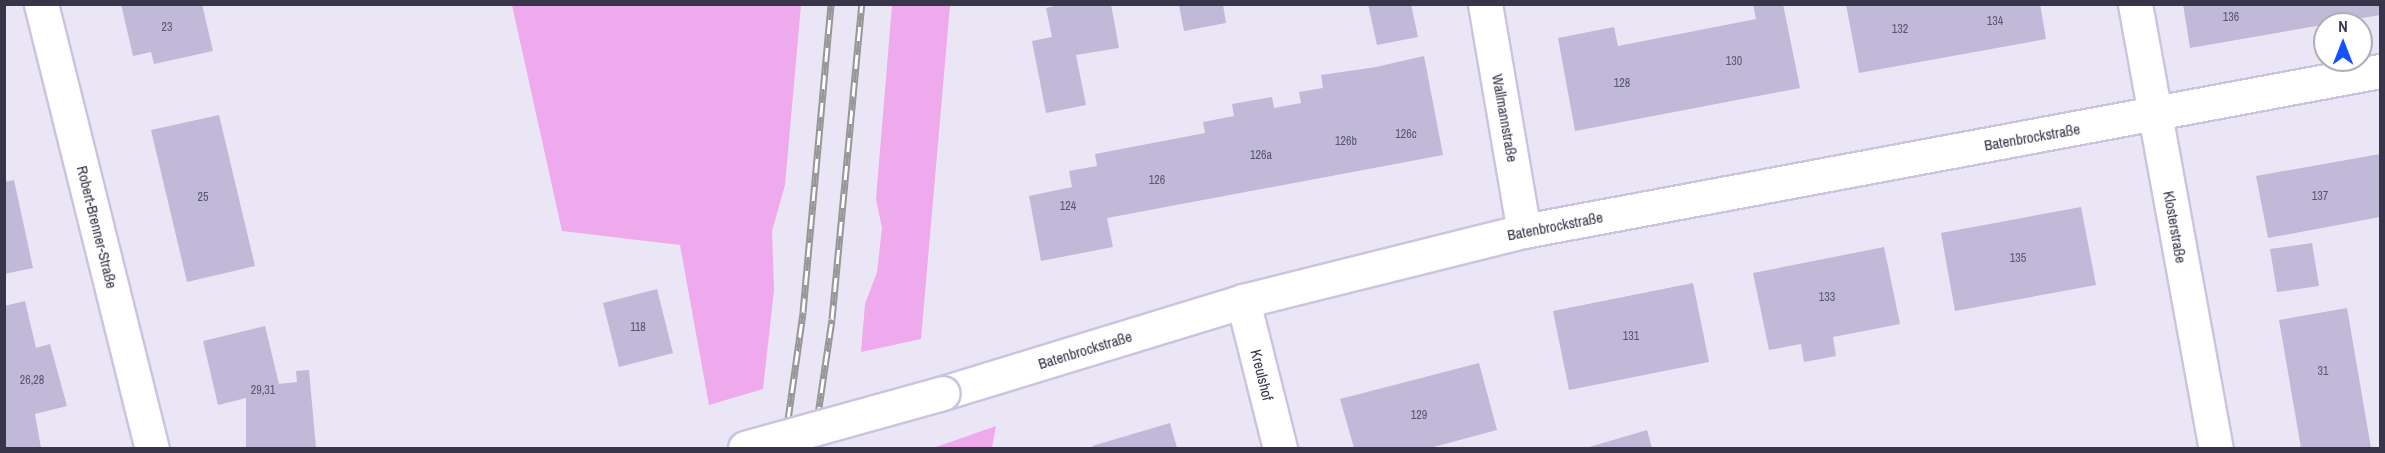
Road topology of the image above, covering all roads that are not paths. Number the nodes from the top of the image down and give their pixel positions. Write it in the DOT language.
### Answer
graph roads {
  1 [pos="41,4"];
  2 [pos="1485,4"];
  3 [pos="2135,4"];
  4 [pos="2380,70"];
  5 [pos="2154,114"];
  6 [pos="1524,231"];
  7 [pos="1243,301"];
  8 [pos="152,448"];
  9 [pos="745,448"];
  10 [pos="1280,448"];
  11 [pos="2216,448"];
  1 -- 8 [label="street, Robert-Brenner-Straße"];
  2 -- 6 [label="street, Wallmannstraße"];
  3 -- 5 [label="street, Klosterstraße"];
  4 -- 5 [label="street, Batenbrockstraße"];
  5 -- 6 [label="street, Batenbrockstraße"];
  5 -- 11 [label="street, Klosterstraße"];
  6 -- 7 [label="street, Batenbrockstraße"];
  7 -- 9 [label="street, Batenbrockstraße, bridge"];
  7 -- 10 [label="street, Kreulshof"];
}
